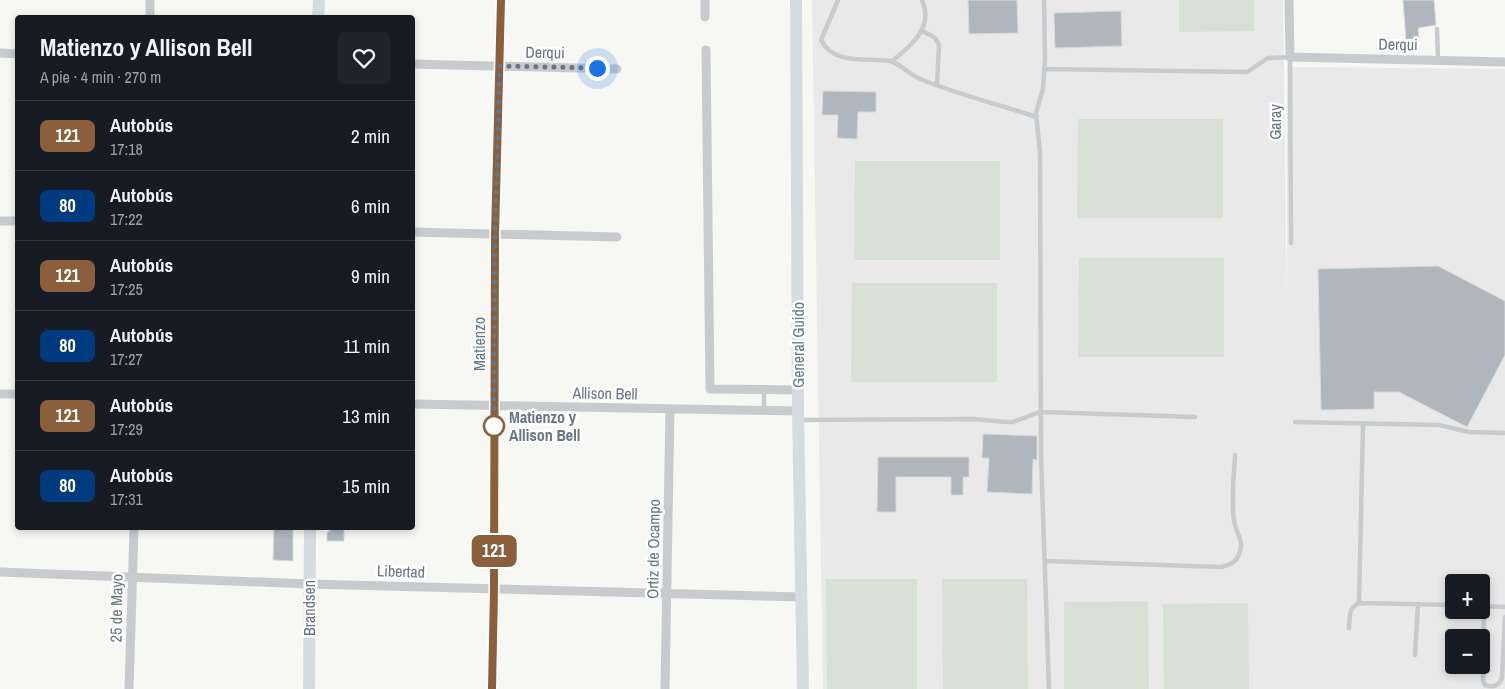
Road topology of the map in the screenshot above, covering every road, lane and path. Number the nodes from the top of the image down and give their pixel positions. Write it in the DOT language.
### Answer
graph roads {
  1 [pos="150,0"];
  2 [pos="319,0"];
  3 [pos="501,0"];
  4 [pos="705,0"];
  5 [pos="796,0"];
  6 [pos="838,0"];
  7 [pos="922,0"];
  8 [pos="1044,0"];
  9 [pos="1290,0"];
  10 [pos="150,15"];
  11 [pos="318,15"];
  12 [pos="705,17"];
  13 [pos="1437,29"];
  14 [pos="922,31"];
  15 [pos="706,50"];
  16 [pos="0,53"];
  17 [pos="15,54"];
  18 [pos="1290,57"];
  19 [pos="1438,60"];
  20 [pos="892,61"];
  21 [pos="1505,62"];
  22 [pos="415,64"];
  23 [pos="500,66"];
  24 [pos="1044,68"];
  25 [pos="617,69"];
  26 [pos="937,84"];
  27 [pos="1036,117"];
  28 [pos="0,221"];
  29 [pos="15,221"];
  30 [pos="415,232"];
  31 [pos="495,235"];
  32 [pos="617,237"];
  33 [pos="1291,243"];
  34 [pos="764,390"];
  35 [pos="799,390"];
  36 [pos="0,394"];
  37 [pos="15,394"];
  38 [pos="415,404"];
  39 [pos="494,406"];
  40 [pos="670,409"];
  41 [pos="764,409"];
  42 [pos="1042,412"];
  43 [pos="798,415"];
  44 [pos="1195,417"];
  45 [pos="1295,422"];
  46 [pos="1363,424"];
  47 [pos="1505,433"];
  48 [pos="1235,455"];
  49 [pos="134,530"];
  50 [pos="310,530"];
  51 [pos="1045,561"];
  52 [pos="0,572"];
  53 [pos="132,577"];
  54 [pos="309,584"];
  55 [pos="494,589"];
  56 [pos="667,594"];
  57 [pos="802,596"];
  58 [pos="1359,603"];
  59 [pos="1418,604"];
  60 [pos="1445,605"];
  61 [pos="1490,606"];
  62 [pos="1505,606"];
  63 [pos="1505,617"];
  64 [pos="1482,619"];
  65 [pos="1349,628"];
  66 [pos="1415,655"];
  67 [pos="129,689"];
  68 [pos="309,689"];
  69 [pos="492,689"];
  70 [pos="665,689"];
  71 [pos="802,689"];
  72 [pos="1049,689"];
  1 -- 10 [label="street"];
  2 -- 11 [label="main road"];
  3 -- 23 [label="street, Matienzo"];
  4 -- 12 [label="street"];
  5 -- 35 [label="main road, General Guido"];
  6 -- 20 [label="lane"];
  7 -- 14 [label="lane"];
  8 -- 24 [label="lane"];
  9 -- 18 [label="street, Garay"];
  13 -- 19 [label="lane"];
  14 -- 20 [label="lane"];
  14 -- 26 [label="lane"];
  15 -- 34 [label="street"];
  16 -- 17 [label="street"];
  18 -- 19 [label="street, Derqui"];
  18 -- 24 [label="lane"];
  18 -- 33 [label="lane, Garay"];
  19 -- 21 [label="street, Derqui"];
  20 -- 26 [label="lane"];
  22 -- 23 [label="street, Derqui"];
  23 -- 25 [label="street, Derqui"];
  23 -- 31 [label="street, Matienzo"];
  24 -- 27 [label="lane"];
  26 -- 27 [label="lane"];
  27 -- 42 [label="lane"];
  28 -- 29 [label="street"];
  30 -- 31 [label="street"];
  31 -- 32 [label="street"];
  31 -- 39 [label="street, Matienzo"];
  34 -- 35 [label="street"];
  34 -- 41 [label="lane"];
  35 -- 43 [label="main road, General Guido"];
  36 -- 37 [label="street"];
  38 -- 39 [label="street, Allison Bell"];
  39 -- 40 [label="street, Allison Bell"];
  39 -- 55 [label="street, Matienzo"];
  40 -- 41 [label="street, Allison Bell"];
  40 -- 56 [label="street, Ortiz de Ocampo"];
  41 -- 43 [label="street, Allison Bell"];
  42 -- 43 [label="lane"];
  42 -- 44 [label="lane"];
  42 -- 51 [label="lane"];
  43 -- 57 [label="main road, General Guido"];
  45 -- 46 [label="lane"];
  46 -- 47 [label="lane"];
  46 -- 58 [label="lane"];
  48 -- 51 [label="lane"];
  49 -- 53 [label="street, 25 de Mayo"];
  50 -- 54 [label="main road, Brandsen"];
  51 -- 72 [label="lane"];
  52 -- 53 [label="street, Libertad"];
  53 -- 54 [label="street, Libertad"];
  53 -- 67 [label="street, 25 de Mayo"];
  54 -- 55 [label="street, Libertad"];
  54 -- 68 [label="main road, Brandsen"];
  55 -- 56 [label="street, Libertad"];
  55 -- 69 [label="street, Matienzo"];
  56 -- 57 [label="street, Libertad"];
  56 -- 70 [label="street, Ortiz de Ocampo"];
  57 -- 71 [label="main road, General Guido"];
  58 -- 59 [label="lane"];
  58 -- 65 [label="lane"];
  59 -- 60 [label="lane"];
  59 -- 66 [label="lane"];
  61 -- 62 [label="lane"];
  63 -- 64 [label="lane"];
}
